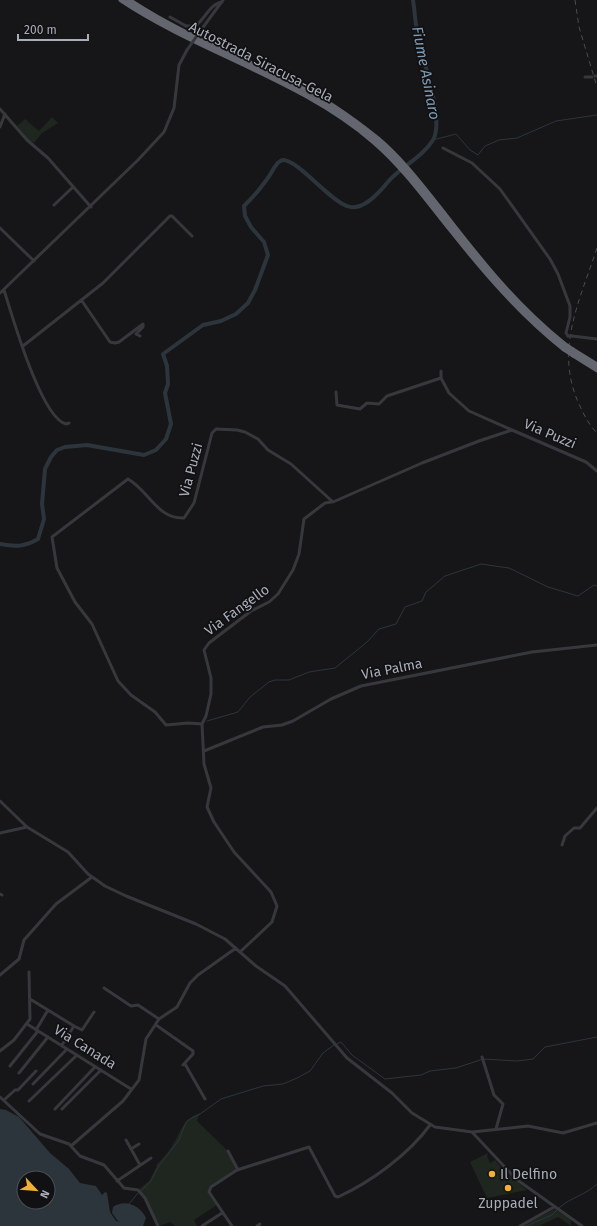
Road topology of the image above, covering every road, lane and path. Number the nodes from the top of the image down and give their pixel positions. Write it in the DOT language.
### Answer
graph roads {
  1 [pos="121,0"];
  2 [pos="129,0"];
  3 [pos="222,1"];
  4 [pos="170,17"];
  5 [pos="595,76"];
  6 [pos="585,77"];
  7 [pos="0,109"];
  8 [pos="5,114"];
  9 [pos="0,127"];
  10 [pos="443,148"];
  11 [pos="387,151"];
  12 [pos="73,187"];
  13 [pos="54,205"];
  14 [pos="91,207"];
  15 [pos="0,228"];
  16 [pos="192,236"];
  17 [pos="34,261"];
  18 [pos="4,290"];
  19 [pos="0,293"];
  20 [pos="82,301"];
  21 [pos="140,336"];
  22 [pos="597,339"];
  23 [pos="23,346"];
  24 [pos="573,353"];
  25 [pos="597,365"];
  26 [pos="597,370"];
  27 [pos="441,371"];
  28 [pos="441,378"];
  29 [pos="336,392"];
  30 [pos="69,423"];
  31 [pos="512,430"];
  32 [pos="597,471"];
  33 [pos="331,502"];
  34 [pos="597,645"];
  35 [pos="202,724"];
  36 [pos="204,751"];
  37 [pos="0,801"];
  38 [pos="597,808"];
  39 [pos="27,827"];
  40 [pos="0,833"];
  41 [pos="562,845"];
  42 [pos="92,877"];
  43 [pos="236,948"];
  44 [pos="240,952"];
  45 [pos="29,972"];
  46 [pos="0,975"];
  47 [pos="104,988"];
  48 [pos="30,999"];
  49 [pos="48,1010"];
  50 [pos="94,1012"];
  51 [pos="159,1019"];
  52 [pos="27,1024"];
  53 [pos="156,1025"];
  54 [pos="74,1026"];
  55 [pos="37,1030"];
  56 [pos="48,1037"];
  57 [pos="62,1045"];
  58 [pos="67,1049"];
  59 [pos="0,1051"];
  60 [pos="77,1055"];
  61 [pos="482,1057"];
  62 [pos="10,1066"];
  63 [pos="95,1067"];
  64 [pos="101,1070"];
  65 [pos="36,1071"];
  66 [pos="19,1073"];
  67 [pos="33,1084"];
  68 [pos="131,1089"];
  69 [pos="0,1097"];
  70 [pos="205,1099"];
  71 [pos="4,1100"];
  72 [pos="29,1101"];
  73 [pos="54,1109"];
  74 [pos="62,1109"];
  75 [pos="597,1123"];
  76 [pos="430,1125"];
  77 [pos="496,1129"];
  78 [pos="472,1132"];
  79 [pos="126,1140"];
  80 [pos="139,1144"];
  81 [pos="71,1146"];
  82 [pos="131,1149"];
  83 [pos="228,1151"];
  84 [pos="151,1158"];
  85 [pos="140,1166"];
  86 [pos="238,1170"];
  87 [pos="118,1181"];
  88 [pos="554,1207"];
  89 [pos="222,1213"];
  90 [pos="260,1224"];
  91 [pos="158,1226"];
  92 [pos="202,1226"];
  93 [pos="232,1226"];
  94 [pos="256,1226"];
  95 [pos="520,1226"];
  96 [pos="582,1226"];
  1 -- 11 [label="highway, Autostrada Siracusa-Gela"];
  2 -- 11 [label="highway, Autostrada Siracusa-Gela"];
  3 -- 4 [label="street"];
  3 -- 14 [label="street, bridge"];
  5 -- 6 [label="street"];
  7 -- 8 [label="street"];
  8 -- 9 [label="street"];
  8 -- 12 [label="street"];
  10 -- 22 [label="street"];
  11 -- 24 [label="highway, bridge"];
  12 -- 13 [label="street"];
  12 -- 14 [label="street"];
  14 -- 17 [label="street"];
  15 -- 17 [label="street"];
  16 -- 20 [label="street"];
  17 -- 18 [label="street"];
  18 -- 19 [label="street"];
  18 -- 23 [label="street"];
  20 -- 21 [label="street"];
  20 -- 23 [label="street"];
  23 -- 30 [label="street"];
  24 -- 25 [label="highway"];
  24 -- 26 [label="highway"];
  27 -- 28 [label="street"];
  28 -- 29 [label="street"];
  28 -- 31 [label="street"];
  31 -- 32 [label="street, Via Puzzi"];
  31 -- 33 [label="street, Via Puzzi"];
  33 -- 35 [label="street, Via Fangello"];
  33 -- 35 [label="street, Via Puzzi"];
  34 -- 36 [label="street, Via Palma"];
  35 -- 36 [label="street, Via Fangello"];
  36 -- 44 [label="street, Via Fangello"];
  37 -- 39 [label="street"];
  38 -- 41 [label="street"];
  39 -- 40 [label="street"];
  39 -- 42 [label="street"];
  42 -- 43 [label="street"];
  42 -- 46 [label="street"];
  43 -- 44 [label="street"];
  43 -- 51 [label="street"];
  44 -- 76 [label="street"];
  45 -- 48 [label="street"];
  47 -- 51 [label="street"];
  48 -- 49 [label="street"];
  48 -- 52 [label="street"];
  49 -- 54 [label="street"];
  49 -- 55 [label="street"];
  50 -- 54 [label="street"];
  51 -- 53 [label="street"];
  52 -- 55 [label="street, Via Canada"];
  52 -- 59 [label="street"];
  53 -- 68 [label="street"];
  53 -- 70 [label="street"];
  54 -- 57 [label="street"];
  55 -- 56 [label="street, Via Canada"];
  55 -- 62 [label="street"];
  56 -- 57 [label="street, Via Canada"];
  56 -- 66 [label="street"];
  57 -- 58 [label="street, Via Canada"];
  58 -- 60 [label="street, Via Canada"];
  58 -- 67 [label="street"];
  60 -- 63 [label="street, Via Canada"];
  60 -- 72 [label="street"];
  61 -- 77 [label="street"];
  63 -- 64 [label="street, Via Canada"];
  63 -- 73 [label="street"];
  64 -- 68 [label="street, Via Canada"];
  64 -- 74 [label="street"];
  65 -- 71 [label="street"];
  68 -- 81 [label="street"];
  69 -- 71 [label="street"];
  71 -- 81 [label="street"];
  75 -- 77 [label="street"];
  76 -- 78 [label="street"];
  76 -- 86 [label="street"];
  77 -- 78 [label="street"];
  78 -- 88 [label="street"];
  79 -- 82 [label="street"];
  80 -- 82 [label="street"];
  81 -- 87 [label="street"];
  82 -- 85 [label="street"];
  83 -- 86 [label="street"];
  84 -- 85 [label="street"];
  85 -- 87 [label="street"];
  86 -- 89 [label="street"];
  87 -- 91 [label="street"];
  88 -- 95 [label="street"];
  88 -- 96 [label="street"];
  89 -- 92 [label="street"];
  89 -- 93 [label="street"];
  90 -- 94 [label="street"];
}
